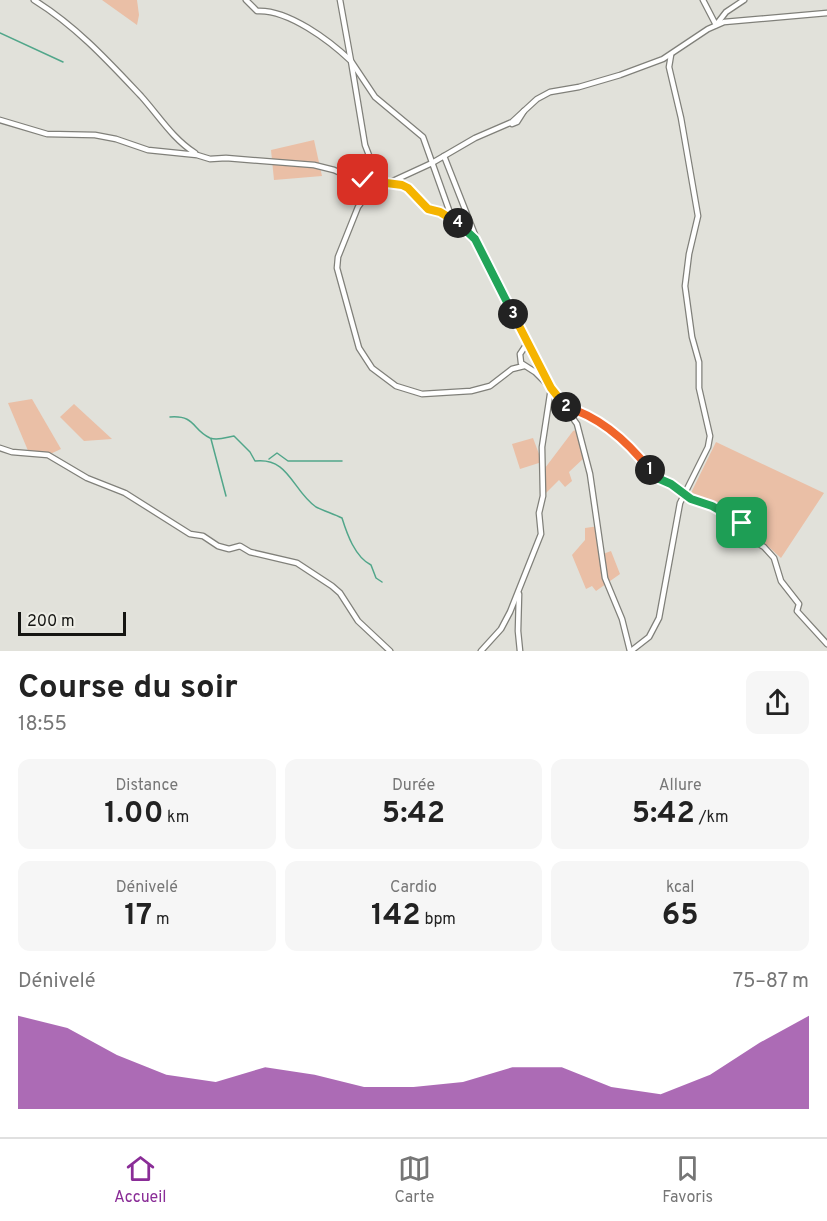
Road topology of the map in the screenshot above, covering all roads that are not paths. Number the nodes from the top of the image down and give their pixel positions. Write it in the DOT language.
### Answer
graph roads {
  1 [pos="34,0"];
  2 [pos="246,0"];
  3 [pos="340,0"];
  4 [pos="703,0"];
  5 [pos="744,0"];
  6 [pos="827,14"];
  7 [pos="716,25"];
  8 [pos="671,54"];
  9 [pos="351,61"];
  10 [pos="0,120"];
  11 [pos="197,155"];
  12 [pos="444,156"];
  13 [pos="432,163"];
  14 [pos="379,181"];
  15 [pos="387,183"];
  16 [pos="457,222"];
  17 [pos="475,239"];
  18 [pos="528,342"];
  19 [pos="524,366"];
  20 [pos="551,388"];
  21 [pos="565,406"];
  22 [pos="0,448"];
  23 [pos="684,494"];
  24 [pos="520,589"];
  25 [pos="827,644"];
  26 [pos="390,651"];
  27 [pos="481,651"];
  28 [pos="520,651"];
  29 [pos="629,651"];
  1 -- 11 [label="street"];
  2 -- 9 [label="street"];
  3 -- 9 [label="street"];
  4 -- 7 [label="street"];
  5 -- 7 [label="street"];
  6 -- 7 [label="street"];
  7 -- 8 [label="street"];
  8 -- 12 [label="street"];
  8 -- 23 [label="street"];
  9 -- 13 [label="street"];
  9 -- 14 [label="street"];
  10 -- 11 [label="street"];
  11 -- 14 [label="street"];
  12 -- 13 [label="street"];
  12 -- 17 [label="street"];
  13 -- 15 [label="street"];
  13 -- 16 [label="street"];
  14 -- 15 [label="street"];
  15 -- 16 [label="street"];
  15 -- 19 [label="street"];
  16 -- 17 [label="street"];
  17 -- 18 [label="street"];
  18 -- 19 [label="street"];
  18 -- 20 [label="street"];
  19 -- 20 [label="street"];
  20 -- 21 [label="street"];
  20 -- 24 [label="street"];
  21 -- 23 [label="street"];
  21 -- 29 [label="street"];
  22 -- 26 [label="street"];
  23 -- 25 [label="street"];
  23 -- 29 [label="street"];
  24 -- 27 [label="street"];
  24 -- 28 [label="street"];
}
